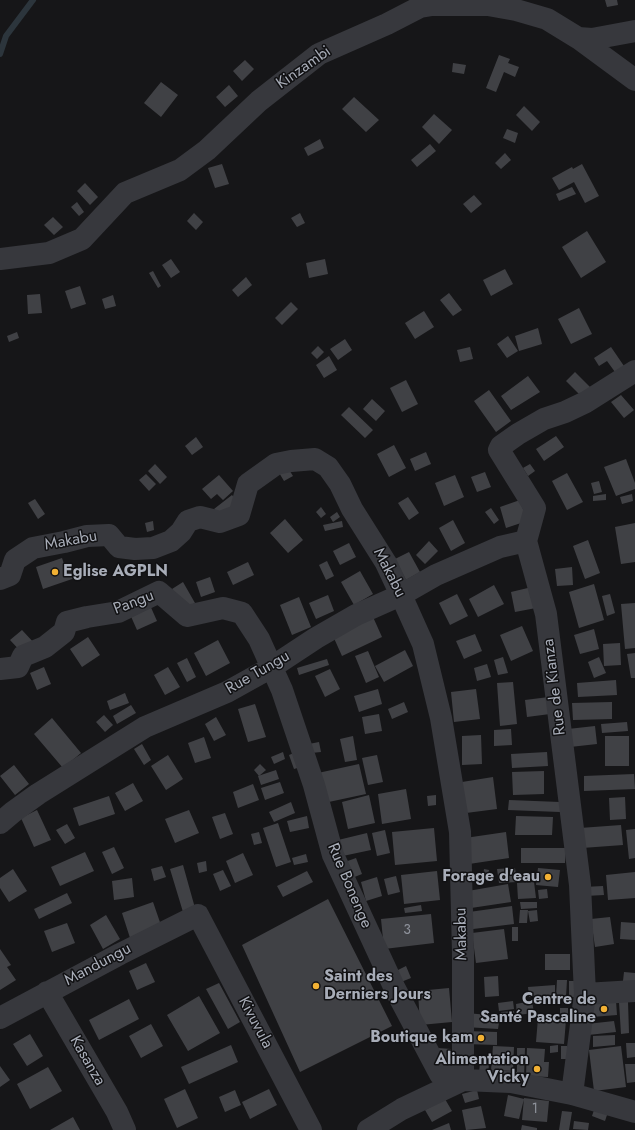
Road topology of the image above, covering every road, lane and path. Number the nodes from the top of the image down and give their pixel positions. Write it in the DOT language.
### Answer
graph roads {
  1 [pos="415,4"];
  2 [pos="635,31"];
  3 [pos="578,38"];
  4 [pos="635,80"];
  5 [pos="0,259"];
  6 [pos="635,371"];
  7 [pos="526,541"];
  8 [pos="0,579"];
  9 [pos="401,595"];
  10 [pos="272,667"];
  11 [pos="0,669"];
  12 [pos="0,823"];
  13 [pos="198,915"];
  14 [pos="635,991"];
  15 [pos="47,992"];
  16 [pos="585,994"];
  17 [pos="0,1018"];
  18 [pos="463,1080"];
  19 [pos="572,1094"];
  20 [pos="635,1112"];
  21 [pos="125,1130"];
  22 [pos="311,1130"];
  23 [pos="368,1130"];
  1 -- 3 [label="street, Kinzambi"];
  1 -- 5 [label="street, Kinzambi"];
  2 -- 3 [label="street"];
  3 -- 4 [label="street, Kinzambi"];
  6 -- 7 [label="street"];
  7 -- 9 [label="street, Rue Tungu"];
  7 -- 16 [label="street, Rue de Kianza"];
  8 -- 9 [label="street, Makabu"];
  9 -- 10 [label="street, Rue Tungu"];
  9 -- 18 [label="street, Makabu"];
  10 -- 11 [label="street, Pangu"];
  10 -- 12 [label="street, Rue Tungu"];
  10 -- 18 [label="street, Rue Bonenge"];
  13 -- 15 [label="street, Mandungu"];
  13 -- 22 [label="street, Kivuvula"];
  14 -- 16 [label="street"];
  15 -- 17 [label="street, Mandungu"];
  15 -- 21 [label="street, Kasanza"];
  16 -- 19 [label="street, Rue de Kianza"];
  18 -- 19 [label="street, Rue Bonenge"];
  18 -- 23 [label="street"];
  19 -- 20 [label="street, Rue Bonenge"];
}
